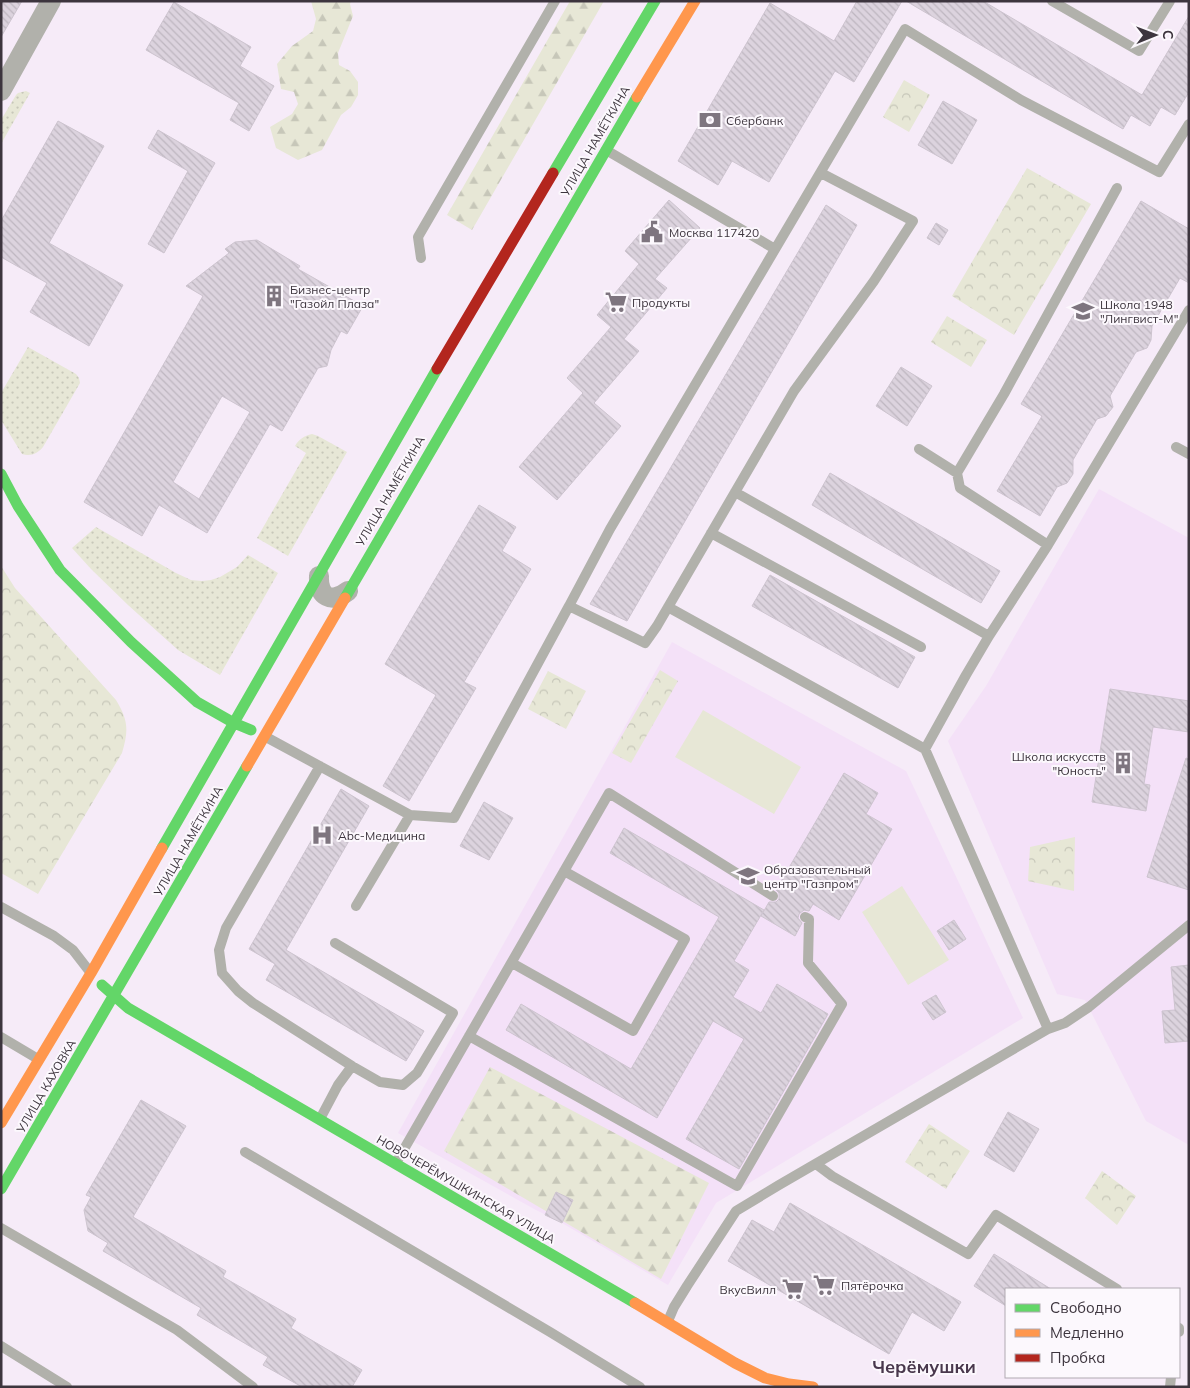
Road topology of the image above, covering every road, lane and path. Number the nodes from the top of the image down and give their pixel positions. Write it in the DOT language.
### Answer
graph roads {
  1 [pos="51,1"];
  2 [pos="555,1"];
  3 [pos="655,1"];
  4 [pos="695,1"];
  5 [pos="1052,1"];
  6 [pos="1170,1"];
  7 [pos="1,91"];
  8 [pos="1189,124"];
  9 [pos="606,150"];
  10 [pos="821,172"];
  11 [pos="1117,188"];
  12 [pos="775,249"];
  13 [pos="421,258"];
  14 [pos="1189,310"];
  15 [pos="1176,447"];
  16 [pos="919,449"];
  17 [pos="1189,454"];
  18 [pos="957,473"];
  19 [pos="1,474"];
  20 [pos="735,492"];
  21 [pos="711,533"];
  22 [pos="1048,545"];
  23 [pos="319,576"];
  24 [pos="348,590"];
  25 [pos="569,606"];
  26 [pos="668,607"];
  27 [pos="989,636"];
  28 [pos="921,647"];
  29 [pos="234,723"];
  30 [pos="265,736"];
  31 [pos="925,749"];
  32 [pos="320,766"];
  33 [pos="410,815"];
  34 [pos="564,870"];
  35 [pos="773,896"];
  36 [pos="356,906"];
  37 [pos="1,907"];
  38 [pos="806,917"];
  39 [pos="1189,925"];
  40 [pos="334,943"];
  41 [pos="512,962"];
  42 [pos="91,973"];
  43 [pos="114,996"];
  44 [pos="1048,1029"];
  45 [pos="470,1036"];
  46 [pos="1,1037"];
  47 [pos="39,1060"];
  48 [pos="352,1066"];
  49 [pos="320,1120"];
  50 [pos="1,1123"];
  51 [pos="245,1152"];
  52 [pos="396,1164"];
  53 [pos="816,1164"];
  54 [pos="1,1189"];
  55 [pos="1,1228"];
  56 [pos="1115,1288"];
  57 [pos="667,1322"];
  58 [pos="1,1346"];
  59 [pos="762,1382"];
  60 [pos="67,1387"];
  61 [pos="253,1387"];
  62 [pos="640,1387"];
  63 [pos="813,1387"];
  1 -- 7 [label="street"];
  2 -- 13 [label="lane"];
  3 -- 23 [label="main road, УЛИЦА НАМЁТКИНА"];
  4 -- 9 [label="main road, УЛИЦА НАМЁТКИНА"];
  5 -- 6 [label="lane"];
  8 -- 10 [label="lane"];
  9 -- 12 [label="lane"];
  9 -- 24 [label="main road, УЛИЦА НАМЁТКИНА"];
  10 -- 12 [label="lane"];
  10 -- 20 [label="lane"];
  11 -- 18 [label="lane"];
  12 -- 25 [label="lane"];
  14 -- 22 [label="lane"];
  15 -- 17 [label="lane"];
  16 -- 18 [label="lane"];
  18 -- 22 [label="lane"];
  19 -- 29 [label="main road"];
  20 -- 21 [label="lane"];
  20 -- 27 [label="lane"];
  21 -- 26 [label="lane"];
  21 -- 28 [label="lane"];
  22 -- 27 [label="lane"];
  23 -- 24 [label="street"];
  23 -- 29 [label="main road, УЛИЦА НАМЁТКИНА"];
  24 -- 30 [label="main road, УЛИЦА НАМЁТКИНА"];
  25 -- 26 [label="lane"];
  25 -- 33 [label="lane"];
  26 -- 31 [label="lane"];
  27 -- 31 [label="lane"];
  29 -- 30 [label="main road"];
  29 -- 42 [label="main road, УЛИЦА НАМЁТКИНА"];
  30 -- 32 [label="lane"];
  30 -- 43 [label="main road, УЛИЦА НАМЁТКИНА"];
  31 -- 44 [label="lane"];
  32 -- 33 [label="lane"];
  32 -- 48 [label="lane"];
  33 -- 36 [label="lane"];
  34 -- 35 [label="lane"];
  34 -- 41 [label="lane"];
  34 -- 41 [label="lane"];
  37 -- 42 [label="lane"];
  38 -- 45 [label="lane"];
  39 -- 44 [label="lane"];
  40 -- 48 [label="lane"];
  41 -- 45 [label="lane"];
  42 -- 43 [label="main road, НОВОЧЕРЁМУШКИНСКАЯ УЛИЦА"];
  42 -- 47 [label="main road, УЛИЦА КАХОВКА"];
  43 -- 49 [label="main road, НОВОЧЕРЁМУШКИНСКАЯ УЛИЦА"];
  43 -- 54 [label="main road, УЛИЦА КАХОВКА"];
  44 -- 53 [label="lane"];
  45 -- 52 [label="lane"];
  46 -- 47 [label="lane"];
  47 -- 50 [label="main road, УЛИЦА КАХОВКА"];
  48 -- 49 [label="lane"];
  49 -- 52 [label="main road, НОВОЧЕРЁМУШКИНСКАЯ УЛИЦА"];
  51 -- 62 [label="lane"];
  52 -- 57 [label="main road, НОВОЧЕРЁМУШКИНСКАЯ УЛИЦА"];
  53 -- 56 [label="lane"];
  53 -- 57 [label="lane"];
  55 -- 61 [label="lane"];
  57 -- 59 [label="main road, НОВОЧЕРЁМУШКИНСКАЯ УЛИЦА"];
  58 -- 60 [label="lane"];
  59 -- 63 [label="main road, НОВОЧЕРЁМУШКИНСКАЯ УЛИЦА"];
}
